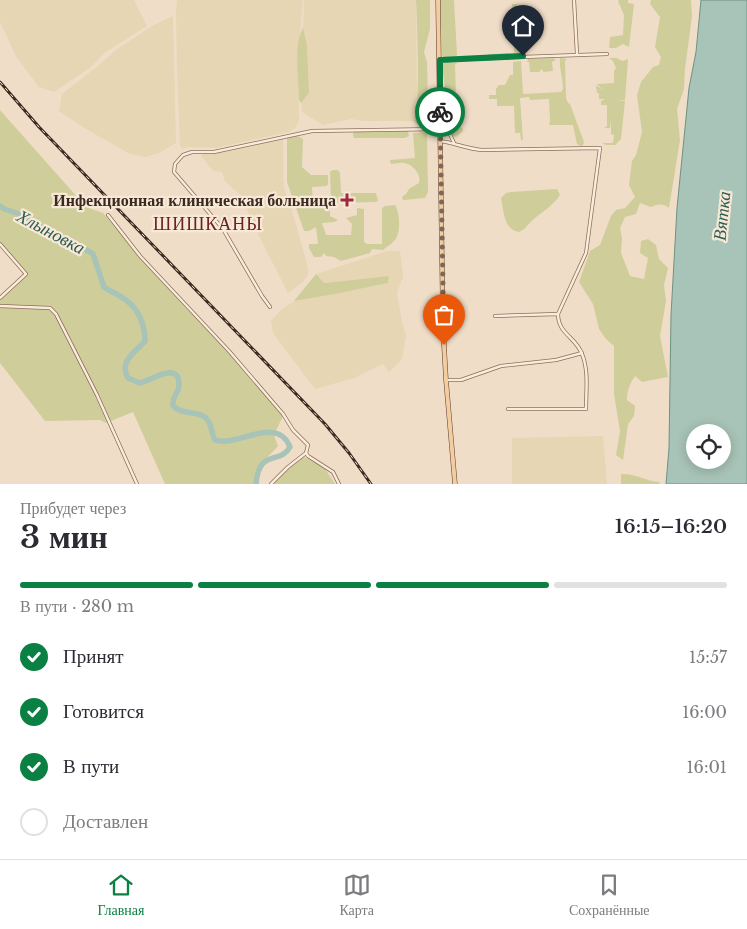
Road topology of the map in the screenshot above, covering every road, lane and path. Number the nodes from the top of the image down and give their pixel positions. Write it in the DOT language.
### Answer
graph roads {
  1 [pos="438,0"];
  2 [pos="574,0"];
  3 [pos="577,54"];
  4 [pos="607,54"];
  5 [pos="440,60"];
  6 [pos="440,114"];
  7 [pos="440,129"];
  8 [pos="440,141"];
  9 [pos="454,143"];
  10 [pos="108,215"];
  11 [pos="0,244"];
  12 [pos="0,298"];
  13 [pos="0,306"];
  14 [pos="270,307"];
  15 [pos="558,314"];
  16 [pos="495,316"];
  17 [pos="582,353"];
  18 [pos="446,380"];
  19 [pos="508,409"];
  20 [pos="306,453"];
  21 [pos="137,484"];
  22 [pos="271,484"];
  23 [pos="339,484"];
  24 [pos="455,484"];
  1 -- 5 [label="main road"];
  2 -- 3 [label="street"];
  3 -- 4 [label="street"];
  3 -- 5 [label="street"];
  5 -- 6 [label="main road"];
  6 -- 7 [label="main road"];
  6 -- 9 [label="street"];
  7 -- 8 [label="main road"];
  7 -- 14 [label="street"];
  8 -- 9 [label="street"];
  8 -- 18 [label="main road"];
  9 -- 15 [label="street"];
  10 -- 20 [label="street"];
  11 -- 12 [label="street"];
  13 -- 21 [label="street"];
  15 -- 16 [label="street"];
  15 -- 17 [label="street"];
  17 -- 18 [label="street"];
  17 -- 19 [label="street"];
  18 -- 24 [label="main road"];
  20 -- 22 [label="street"];
  20 -- 23 [label="street"];
}
